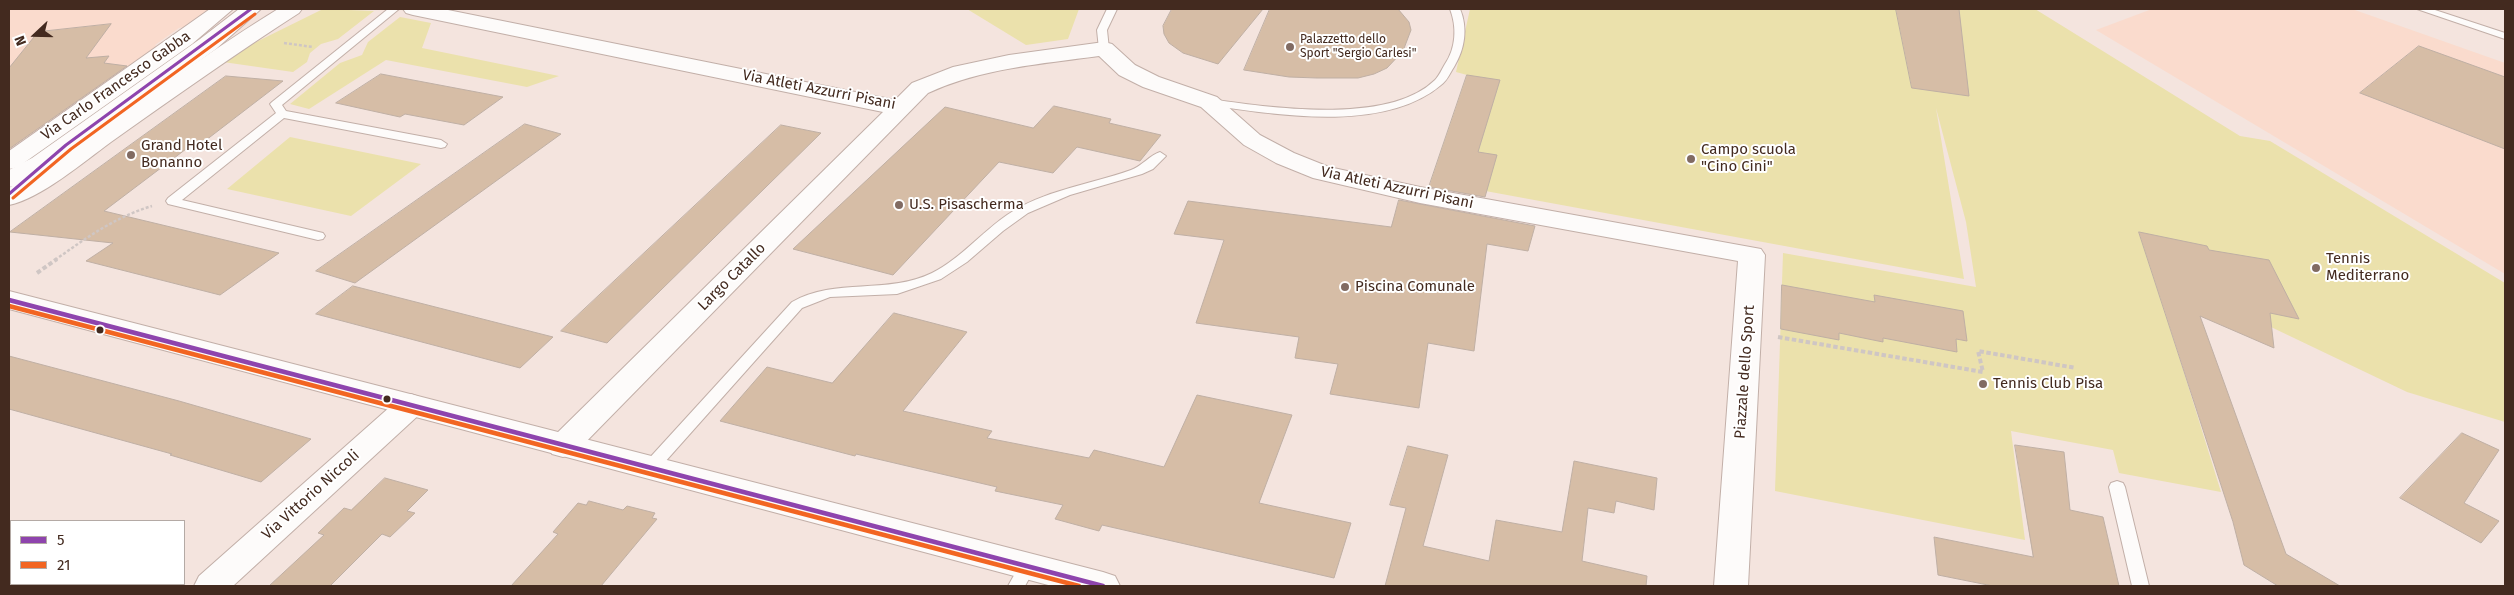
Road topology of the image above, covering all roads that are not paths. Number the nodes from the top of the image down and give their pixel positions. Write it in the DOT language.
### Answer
graph roads {
  1 [pos="223,9"];
  2 [pos="251,9"];
  3 [pos="292,9"];
  4 [pos="394,9"];
  5 [pos="413,9"];
  6 [pos="1112,9"];
  7 [pos="1455,9"];
  8 [pos="2422,9"];
  9 [pos="2505,36"];
  10 [pos="1104,49"];
  11 [pos="1209,102"];
  12 [pos="900,108"];
  13 [pos="282,114"];
  14 [pos="441,144"];
  15 [pos="1160,156"];
  16 [pos="9,162"];
  17 [pos="41,164"];
  18 [pos="9,180"];
  19 [pos="9,196"];
  20 [pos="318,236"];
  21 [pos="1657,237"];
  22 [pos="9,300"];
  23 [pos="411,405"];
  24 [pos="563,446"];
  25 [pos="650,468"];
  26 [pos="2117,487"];
  27 [pos="1022,576"];
  28 [pos="211,586"];
  29 [pos="1102,586"];
  30 [pos="1731,586"];
  31 [pos="2142,586"];
  1 -- 16 [label="street, Via Carlo Francesco Gabba"];
  2 -- 17 [label="street, Via Carlo Francesco Gabba"];
  3 -- 19 [label="street, Via Carlo Francesco Gabba"];
  4 -- 13 [label="lane"];
  5 -- 12 [label="street, Via Atleti Azzurri Pisani"];
  6 -- 10 [label="lane"];
  7 -- 11 [label="lane"];
  8 -- 9 [label="lane"];
  10 -- 11 [label="street, Via Atleti Azzurri Pisani"];
  10 -- 12 [label="street, Via Atleti Azzurri Pisani"];
  11 -- 21 [label="street, Via Atleti Azzurri Pisani"];
  12 -- 24 [label="street, Largo Catallo"];
  13 -- 14 [label="lane"];
  13 -- 20 [label="lane"];
  15 -- 25 [label="lane"];
  17 -- 18 [label="street, Via Carlo Francesco Gabba"];
  17 -- 19 [label="street, Via Carlo Francesco Gabba"];
  21 -- 30 [label="street, Piazzale dello Sport"];
  22 -- 23 [label="street"];
  23 -- 24 [label="street"];
  23 -- 28 [label="street, Via Vittorio Niccoli"];
  24 -- 25 [label="street"];
  25 -- 27 [label="street"];
  26 -- 31 [label="lane"];
  27 -- 29 [label="street"];
}
